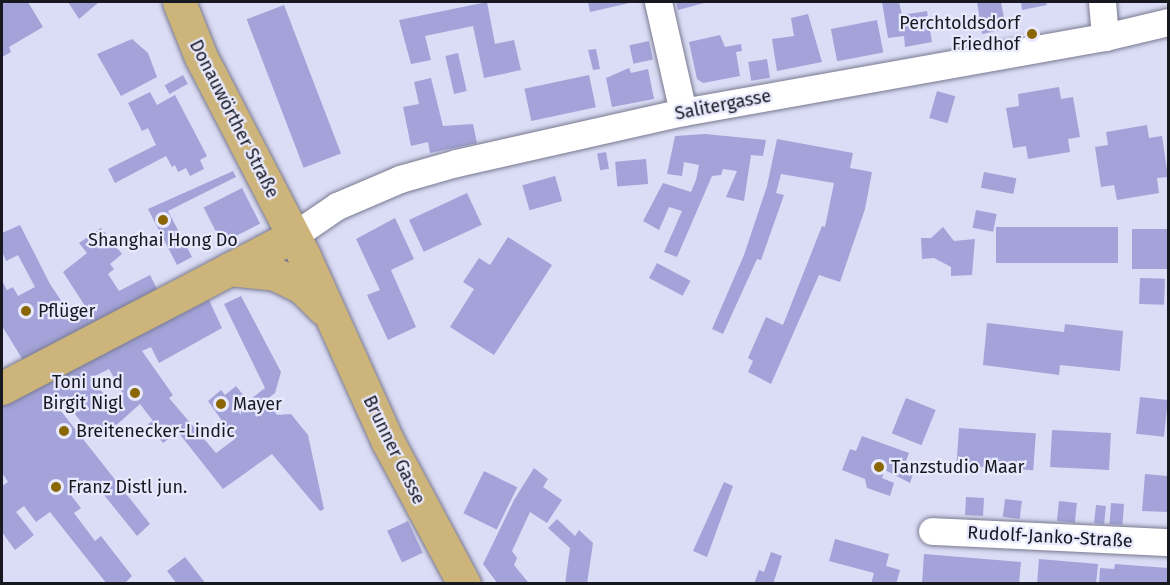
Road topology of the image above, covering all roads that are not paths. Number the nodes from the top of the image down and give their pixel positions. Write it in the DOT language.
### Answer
graph roads {
  1 [pos="179,2"];
  2 [pos="658,2"];
  3 [pos="1102,2"];
  4 [pos="1168,22"];
  5 [pos="1105,37"];
  6 [pos="682,112"];
  7 [pos="293,236"];
  8 [pos="230,269"];
  9 [pos="329,313"];
  10 [pos="2,388"];
  11 [pos="932,531"];
  12 [pos="1168,542"];
  13 [pos="465,584"];
  1 -- 7 [label="main road, Donauwörther Straße"];
  2 -- 6 [label="street"];
  3 -- 5 [label="street"];
  4 -- 5 [label="street, Salitergasse"];
  5 -- 6 [label="street, Salitergasse"];
  6 -- 7 [label="street, Salitergasse"];
  7 -- 8 [label="main road"];
  7 -- 9 [label="main road, Brunner Gasse"];
  8 -- 9 [label="main road, Brunner Gasse"];
  8 -- 10 [label="main road"];
  9 -- 13 [label="main road, Brunner Gasse"];
  11 -- 12 [label="street, Rudolf-Janko-Straße"];
}
